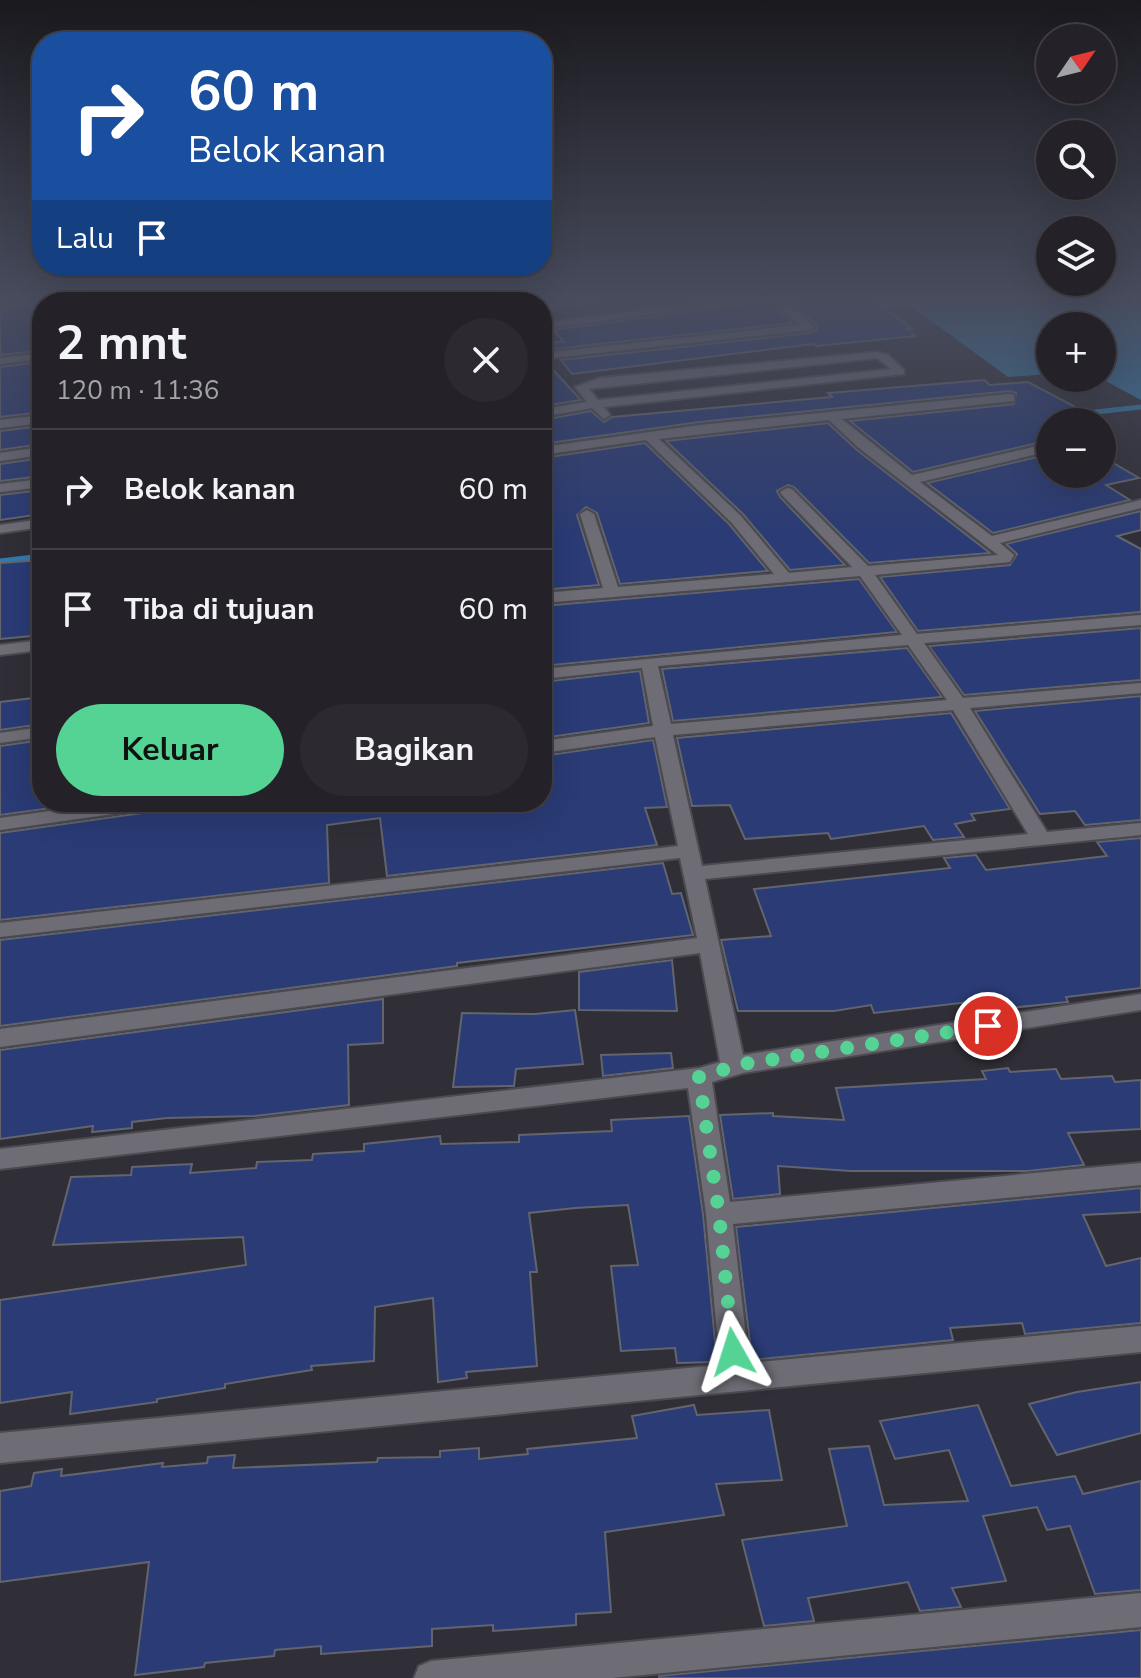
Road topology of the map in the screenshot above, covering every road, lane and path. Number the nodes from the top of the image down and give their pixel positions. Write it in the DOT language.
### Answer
graph roads {
  1 [pos="638,378"];
  2 [pos="840,378"];
  3 [pos="1010,398"];
  4 [pos="594,404"];
  5 [pos="552,411"];
  6 [pos="604,415"];
  7 [pos="831,415"];
  8 [pos="32,420"];
  9 [pos="0,424"];
  10 [pos="649,436"];
  11 [pos="552,450"];
  12 [pos="1036,450"];
  13 [pos="32,452"];
  14 [pos="0,457"];
  15 [pos="910,480"];
  16 [pos="32,484"];
  17 [pos="0,488"];
  18 [pos="787,492"];
  19 [pos="1141,504"];
  20 [pos="587,514"];
  21 [pos="32,524"];
  22 [pos="0,529"];
  23 [pos="990,541"];
  24 [pos="865,572"];
  25 [pos="786,579"];
  26 [pos="612,592"];
  27 [pos="552,597"];
  28 [pos="1141,620"];
  29 [pos="911,640"];
  30 [pos="32,646"];
  31 [pos="0,650"];
  32 [pos="649,662"];
  33 [pos="552,673"];
  34 [pos="1141,688"];
  35 [pos="957,702"];
  36 [pos="663,730"];
  37 [pos="32,733"];
  38 [pos="0,738"];
  39 [pos="552,746"];
  40 [pos="85,812"];
  41 [pos="0,824"];
  42 [pos="1141,829"];
  43 [pos="1042,840"];
  44 [pos="687,851"];
  45 [pos="692,874"];
  46 [pos="0,930"];
  47 [pos="710,944"];
  48 [pos="1141,1002"];
  49 [pos="0,1038"];
  50 [pos="733,1067"];
  51 [pos="699,1077"];
  52 [pos="0,1159"];
  53 [pos="1141,1174"];
  54 [pos="719,1214"];
  55 [pos="1141,1339"];
  56 [pos="736,1379"];
  57 [pos="0,1448"];
  58 [pos="1141,1610"];
  59 [pos="431,1678"];
  1 -- 4 [label="street"];
  2 -- 4 [label="street"];
  3 -- 7 [label="street"];
  4 -- 5 [label="street"];
  4 -- 6 [label="street"];
  7 -- 10 [label="street"];
  7 -- 15 [label="street"];
  8 -- 9 [label="street"];
  10 -- 11 [label="street"];
  10 -- 25 [label="street"];
  12 -- 15 [label="street"];
  13 -- 14 [label="street"];
  15 -- 23 [label="street"];
  16 -- 17 [label="street"];
  18 -- 24 [label="street"];
  19 -- 23 [label="street"];
  20 -- 26 [label="street"];
  21 -- 22 [label="street"];
  23 -- 24 [label="street"];
  24 -- 25 [label="street"];
  24 -- 29 [label="street"];
  25 -- 26 [label="street"];
  26 -- 27 [label="street"];
  28 -- 29 [label="street"];
  29 -- 32 [label="street"];
  29 -- 35 [label="street"];
  30 -- 31 [label="street"];
  32 -- 33 [label="street"];
  32 -- 36 [label="street"];
  34 -- 35 [label="street"];
  35 -- 36 [label="street"];
  35 -- 43 [label="street"];
  36 -- 39 [label="street"];
  36 -- 44 [label="street"];
  37 -- 38 [label="street"];
  40 -- 41 [label="street"];
  42 -- 43 [label="street"];
  43 -- 45 [label="street"];
  44 -- 45 [label="street"];
  44 -- 46 [label="street"];
  45 -- 47 [label="street"];
  47 -- 49 [label="street"];
  47 -- 50 [label="street"];
  48 -- 50 [label="street"];
  50 -- 51 [label="street"];
  51 -- 52 [label="street"];
  51 -- 54 [label="street"];
  53 -- 54 [label="street"];
  54 -- 56 [label="street"];
  55 -- 56 [label="street"];
  56 -- 57 [label="street"];
  58 -- 59 [label="street"];
}
